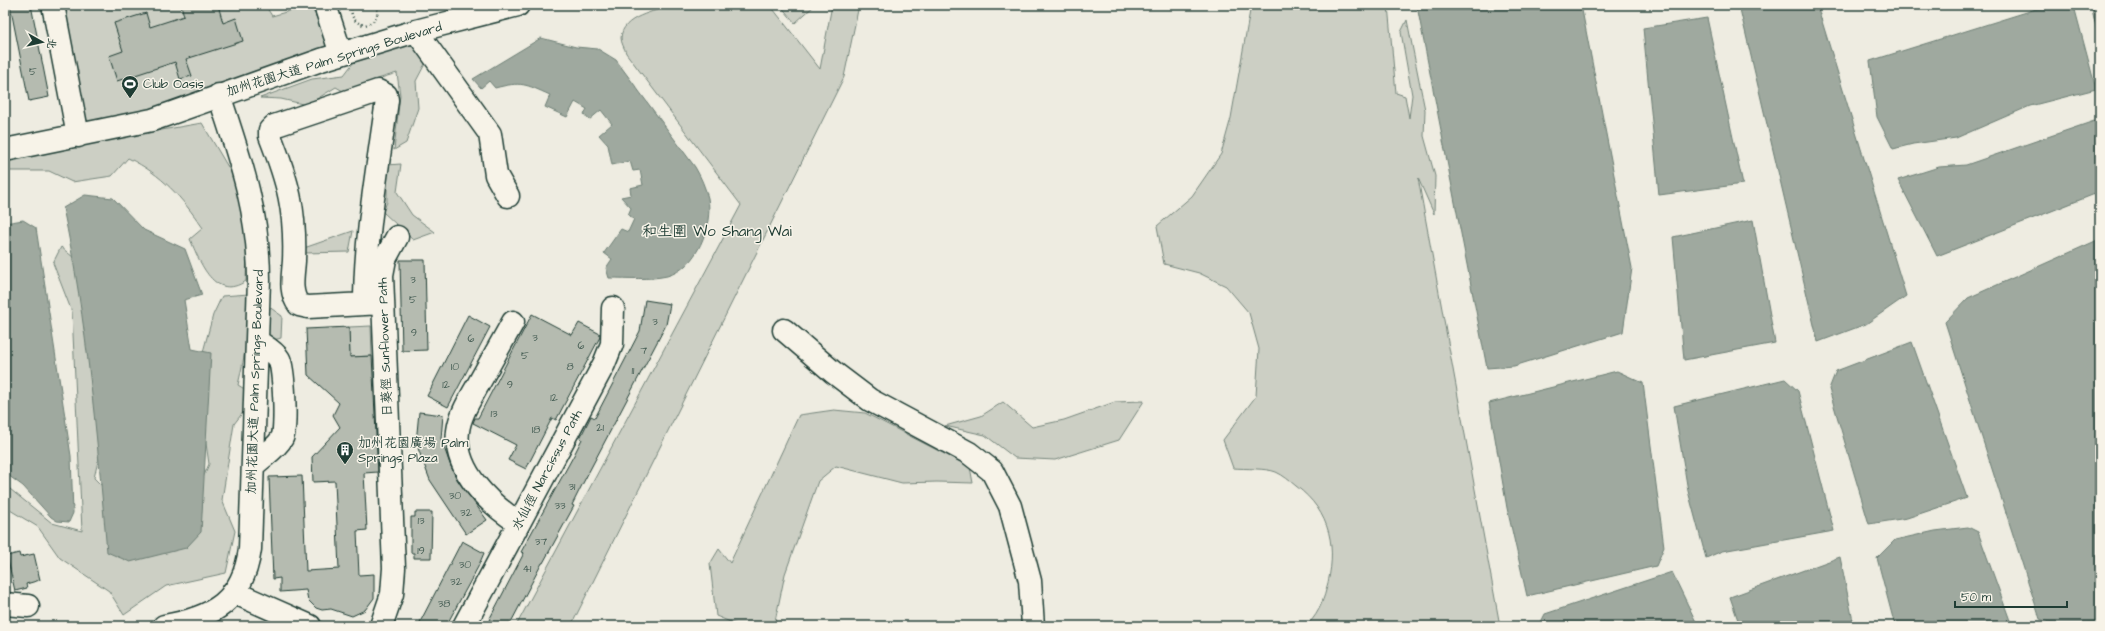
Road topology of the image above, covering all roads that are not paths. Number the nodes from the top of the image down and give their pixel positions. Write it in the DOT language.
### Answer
graph roads {
  1 [pos="53,5"];
  2 [pos="325,5"];
  3 [pos="518,5"];
  4 [pos="416,31"];
  5 [pos="341,54"];
  6 [pos="219,95"];
  7 [pos="78,136"];
  8 [pos="5,150"];
  9 [pos="508,196"];
  10 [pos="397,237"];
  11 [pos="374,303"];
  12 [pos="613,308"];
  13 [pos="513,322"];
  14 [pos="784,330"];
  15 [pos="263,345"];
  16 [pos="253,466"];
  17 [pos="519,524"];
  18 [pos="233,592"];
  19 [pos="5,604"];
  20 [pos="28,606"];
  21 [pos="164,626"];
  22 [pos="310,626"];
  23 [pos="381,626"];
  24 [pos="464,626"];
  25 [pos="1033,626"];
  1 -- 7 [label="street"];
  2 -- 5 [label="street"];
  3 -- 4 [label="street, 加州花園大道 Palm Springs Boulevard"];
  4 -- 5 [label="street, 加州花園大道 Palm Springs Boulevard"];
  4 -- 9 [label="street"];
  5 -- 6 [label="street, 加州花園大道 Palm Springs Boulevard"];
  6 -- 7 [label="street, 加州花園大道 Palm Springs Boulevard"];
  6 -- 15 [label="street, 加州花園大道 Palm Springs Boulevard"];
  7 -- 8 [label="street, 加州花園大道 Palm Springs Boulevard"];
  10 -- 11 [label="street, 日葵徑 Sunflower Path"];
  11 -- 11 [label="street"];
  11 -- 23 [label="street, 日葵徑 Sunflower Path"];
  12 -- 17 [label="street, 水仙徑 Narcissus Path"];
  13 -- 17 [label="street"];
  14 -- 25 [label="street"];
  15 -- 16 [label="street, 加州花園大道 Palm Springs Boulevard"];
  15 -- 16 [label="street"];
  16 -- 18 [label="street, 加州花園大道 Palm Springs Boulevard"];
  17 -- 24 [label="street, 水仙徑 Narcissus Path"];
  18 -- 21 [label="street, 加州花園大道 Palm Springs Boulevard"];
  18 -- 22 [label="street"];
  19 -- 20 [label="street"];
}
